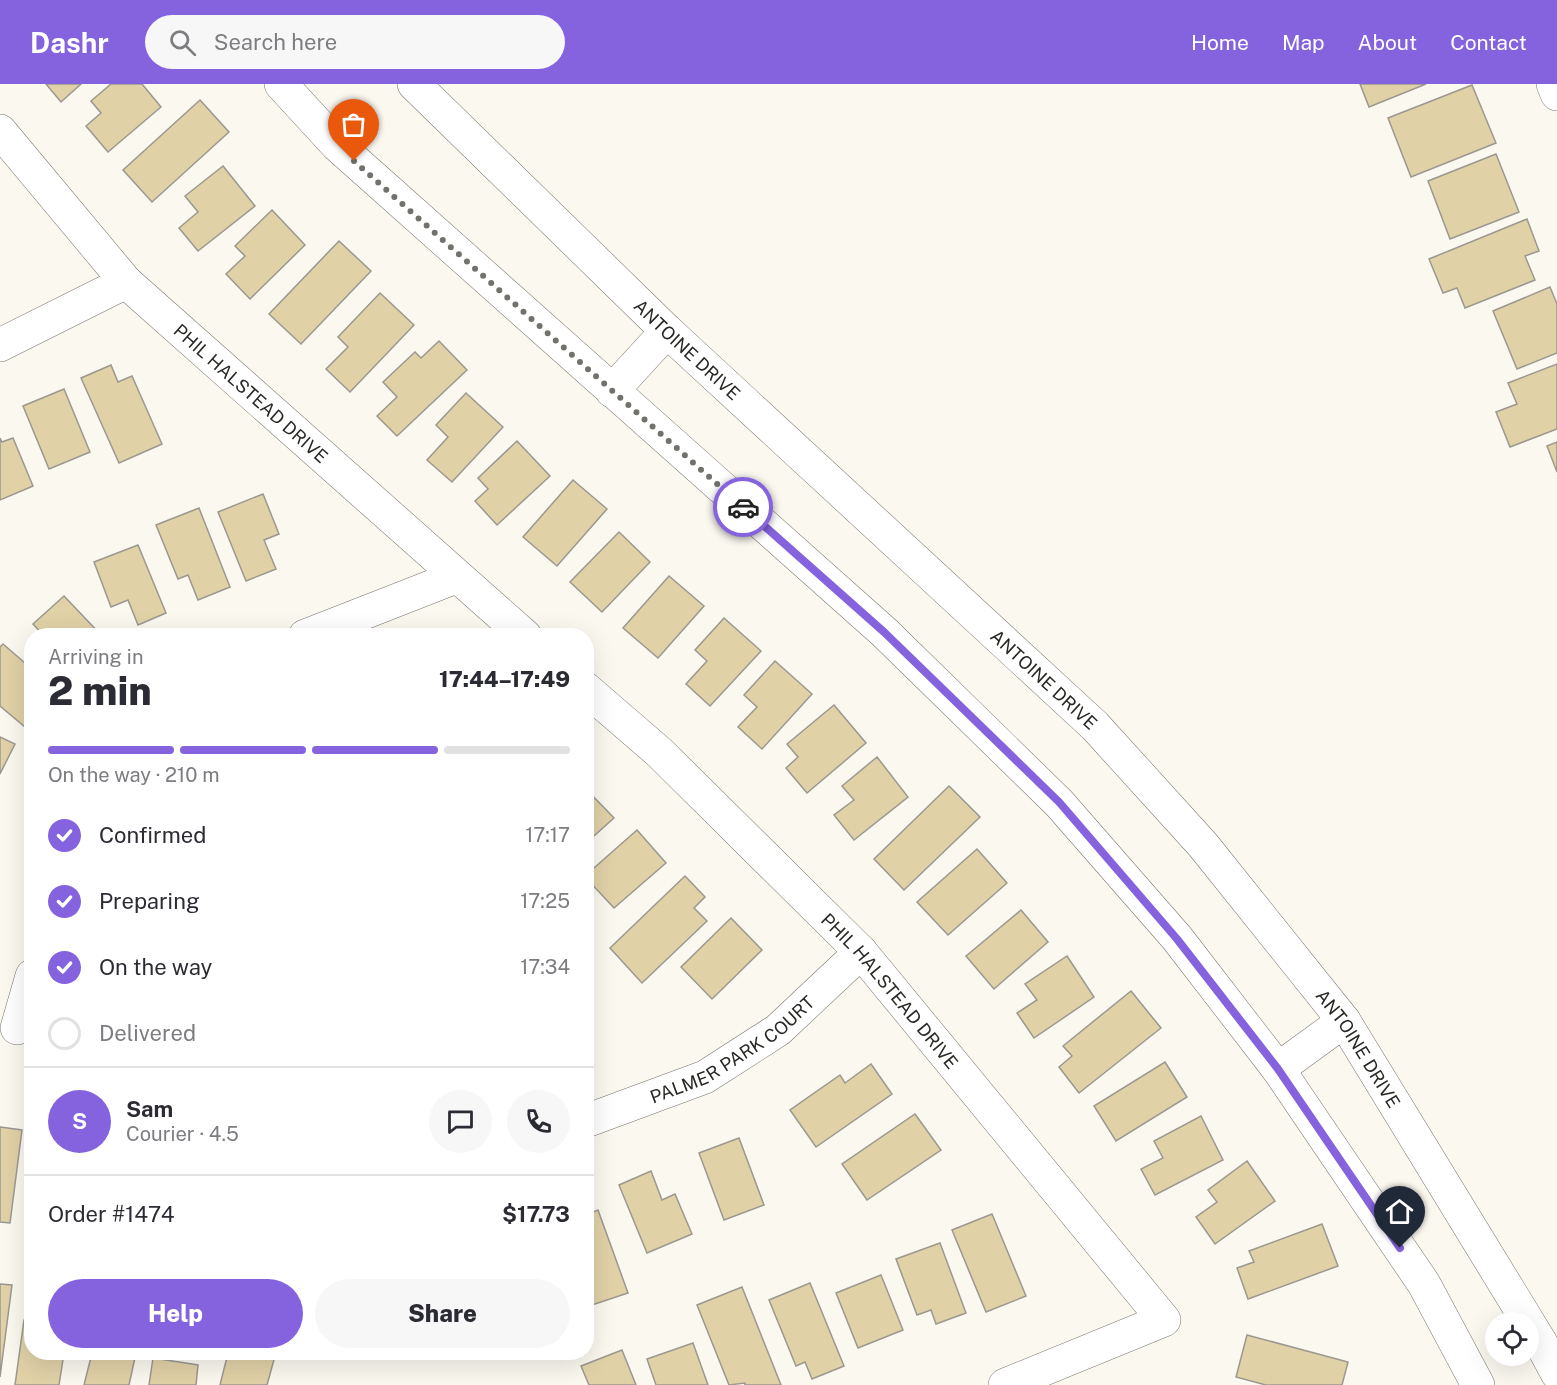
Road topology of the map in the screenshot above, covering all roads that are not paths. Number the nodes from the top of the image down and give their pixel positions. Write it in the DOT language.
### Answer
graph roads {
  1 [pos="281,84"];
  2 [pos="414,84"];
  3 [pos="1553,84"];
  4 [pos="1557,94"];
  5 [pos="0,131"];
  6 [pos="126,282"];
  7 [pos="667,331"];
  8 [pos="0,345"];
  9 [pos="612,391"];
  10 [pos="456,577"];
  11 [pos="325,628"];
  12 [pos="516,628"];
  13 [pos="594,696"];
  14 [pos="861,952"];
  15 [pos="24,1004"];
  16 [pos="1344,1021"];
  17 [pos="17,1028"];
  18 [pos="1278,1069"];
  19 [pos="594,1118"];
  20 [pos="1557,1372"];
  21 [pos="1005,1385"];
  22 [pos="1478,1385"];
  1 -- 9 [label="main road"];
  2 -- 7 [label="main road, ANTOINE DRIVE"];
  3 -- 4 [label="main road"];
  5 -- 6 [label="main road, PHIL HALSTEAD DRIVE"];
  6 -- 8 [label="main road"];
  6 -- 10 [label="main road, PHIL HALSTEAD DRIVE"];
  7 -- 9 [label="main road"];
  7 -- 16 [label="main road, ANTOINE DRIVE"];
  9 -- 18 [label="main road"];
  10 -- 11 [label="main road"];
  10 -- 12 [label="main road, PHIL HALSTEAD DRIVE"];
  13 -- 14 [label="main road, PHIL HALSTEAD DRIVE"];
  14 -- 19 [label="main road, PALMER PARK COURT"];
  14 -- 21 [label="main road, PHIL HALSTEAD DRIVE"];
  15 -- 17 [label="main road"];
  16 -- 18 [label="main road"];
  16 -- 20 [label="main road, ANTOINE DRIVE"];
  18 -- 22 [label="main road"];
}
